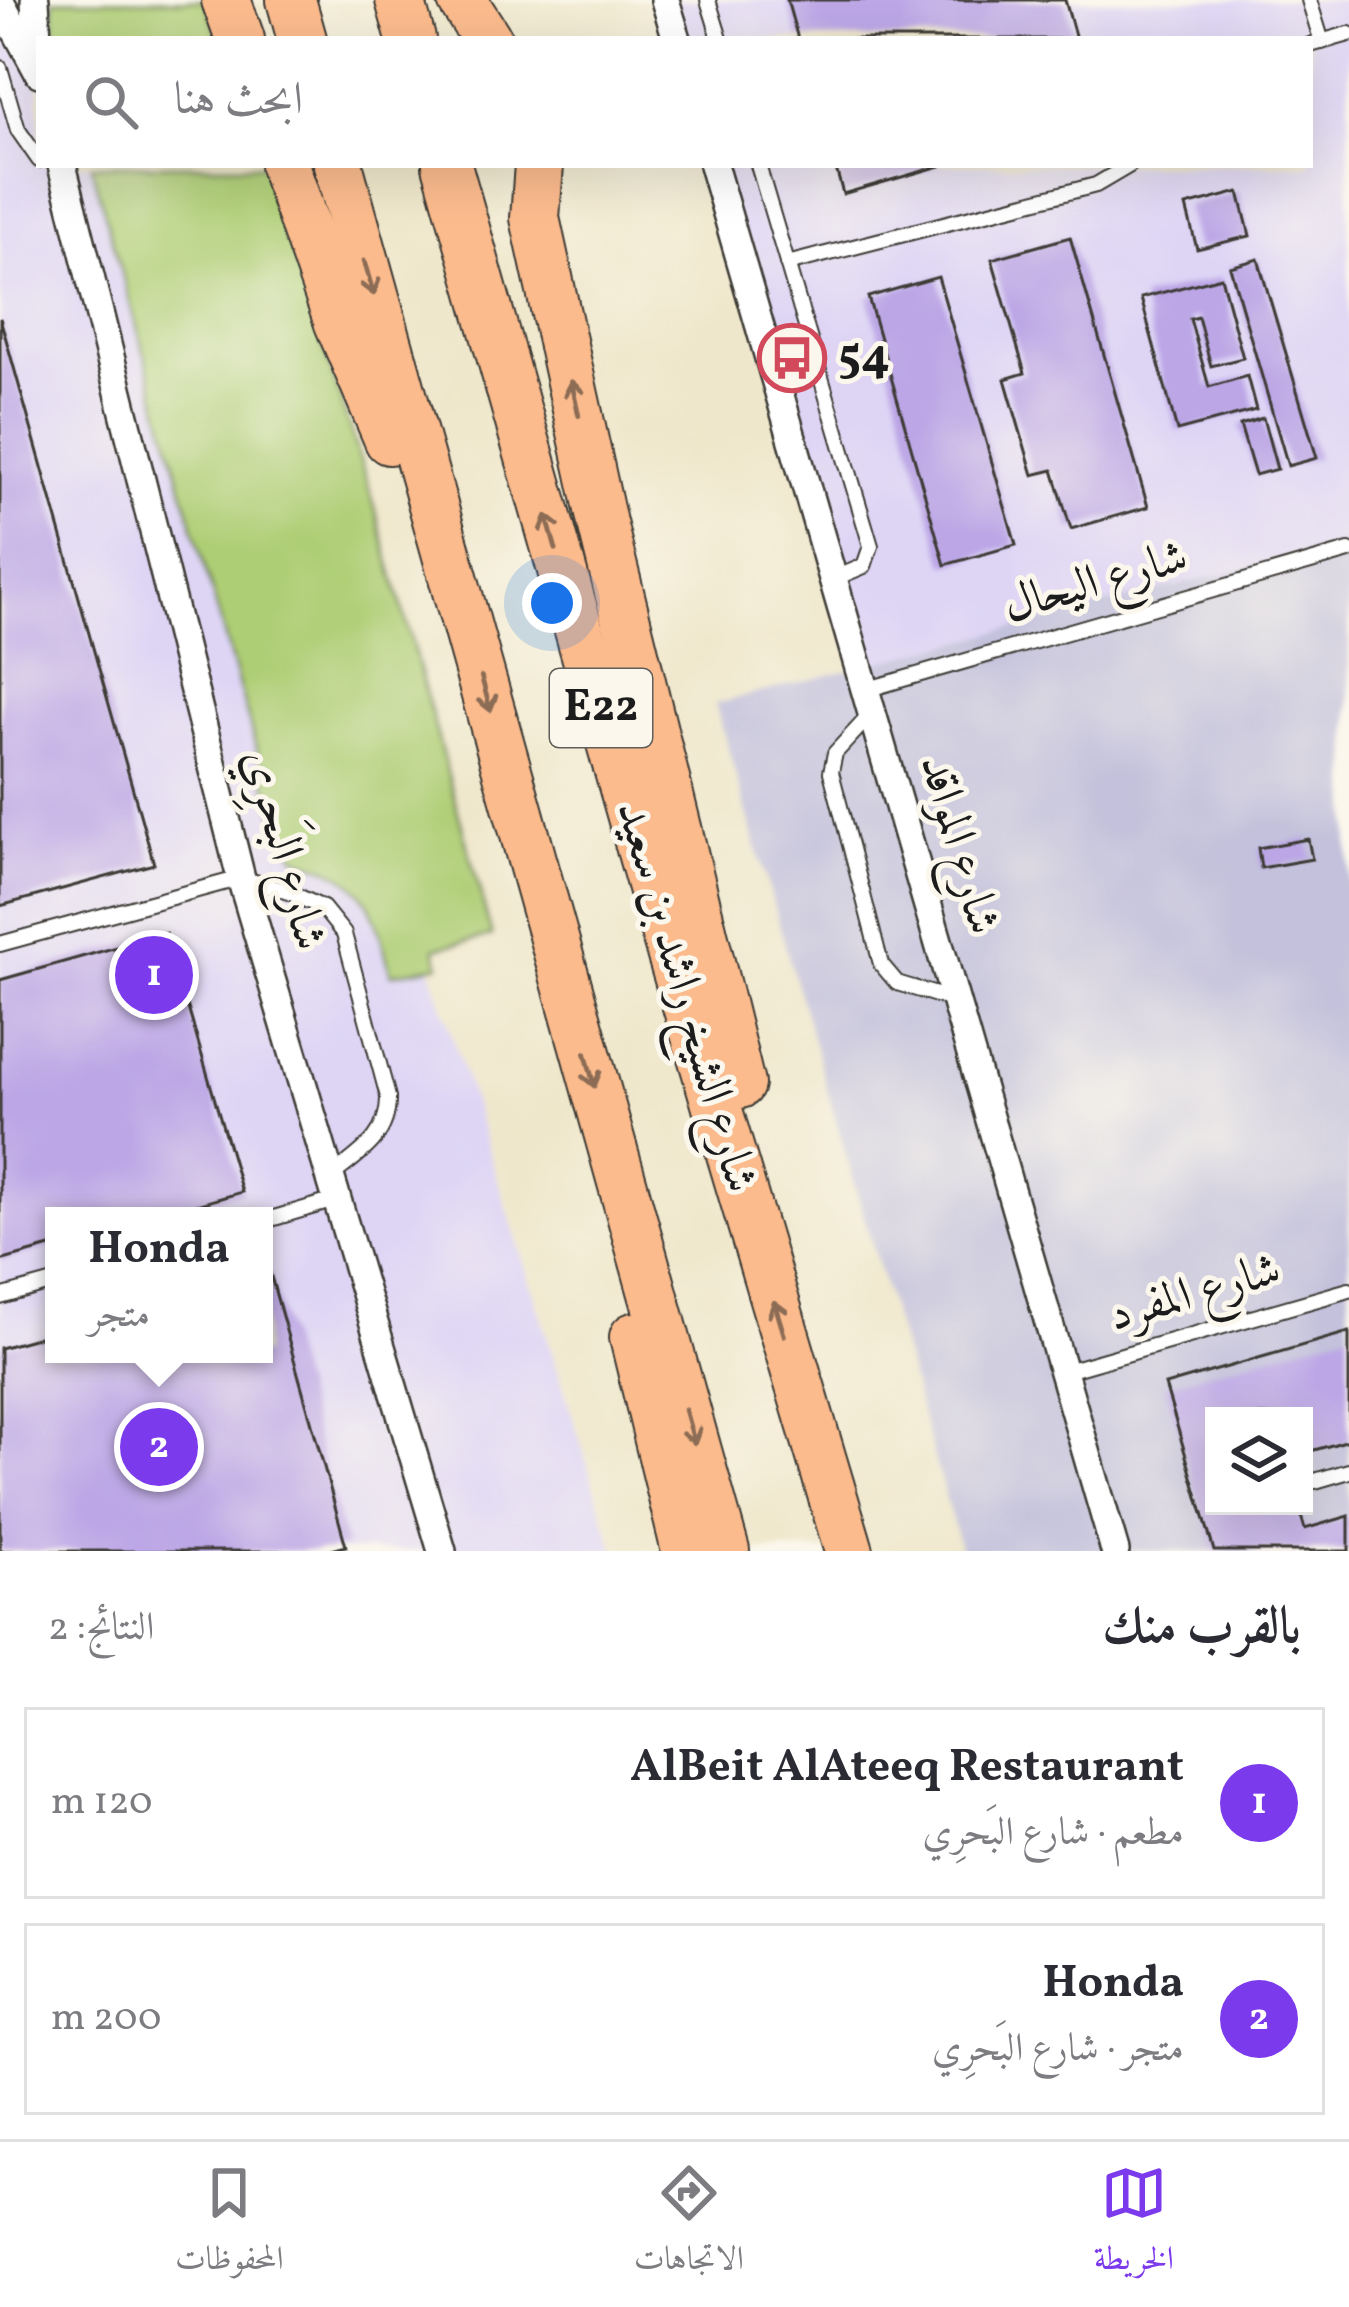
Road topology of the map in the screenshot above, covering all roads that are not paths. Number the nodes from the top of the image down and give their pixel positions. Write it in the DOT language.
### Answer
graph roads {
  1 [pos="35,0"];
  2 [pos="226,0"];
  3 [pos="291,0"];
  4 [pos="400,0"];
  5 [pos="462,0"];
  6 [pos="665,0"];
  7 [pos="709,0"];
  8 [pos="1309,0"];
  9 [pos="0,1"];
  10 [pos="1349,34"];
  11 [pos="37,36"];
  12 [pos="238,36"];
  13 [pos="301,36"];
  14 [pos="410,36"];
  15 [pos="485,36"];
  16 [pos="676,36"];
  17 [pos="719,36"];
  18 [pos="1316,44"];
  19 [pos="0,68"];
  20 [pos="36,68"];
  21 [pos="36,155"];
  22 [pos="285,168"];
  23 [pos="339,168"];
  24 [pos="448,168"];
  25 [pos="539,168"];
  26 [pos="714,168"];
  27 [pos="759,168"];
  28 [pos="1125,168"];
  29 [pos="64,174"];
  30 [pos="788,264"];
  31 [pos="1349,551"];
  32 [pos="833,579"];
  33 [pos="464,612"];
  34 [pos="869,702"];
  35 [pos="241,878"];
  36 [pos="0,944"];
  37 [pos="956,1001"];
  38 [pos="613,1153"];
  39 [pos="335,1187"];
  40 [pos="273,1217"];
  41 [pos="759,1250"];
  42 [pos="45,1284"];
  43 [pos="1349,1290"];
  44 [pos="0,1297"];
  45 [pos="1063,1372"];
  46 [pos="1349,1472"];
  47 [pos="1315,1481"];
  48 [pos="442,1551"];
  49 [pos="686,1551"];
  50 [pos="725,1551"];
  51 [pos="849,1551"];
  52 [pos="1114,1551"];
  1 -- 11 [label="street"];
  2 -- 12 [label="highway"];
  3 -- 13 [label="highway"];
  4 -- 14 [label="highway"];
  5 -- 15 [label="highway"];
  6 -- 16 [label="street"];
  7 -- 17 [label="lane"];
  8 -- 18 [label="lane"];
  9 -- 20 [label="street"];
  10 -- 18 [label="lane"];
  19 -- 21 [label="lane"];
  22 -- 33 [label="highway"];
  23 -- 33 [label="highway, E22, one-way"];
  41 -- 24 [label="highway, شارع الشيخ راشد بن سعيد / E22, one-way"];
  41 -- 25 [label="highway, one-way"];
  26 -- 32 [label="street, شارع المواقد"];
  27 -- 30 [label="lane"];
  28 -- 30 [label="lane"];
  29 -- 35 [label="street, شارع البَحرِي"];
  30 -- 32 [label="lane"];
  31 -- 34 [label="lane, شارع اليحال"];
  32 -- 34 [label="street, شارع المواقد"];
  33 -- 38 [label="highway, E22, one-way"];
  34 -- 37 [label="street, شارع المواقد"];
  34 -- 37 [label="lane"];
  35 -- 36 [label="lane"];
  35 -- 39 [label="street, شارع البَحرِي"];
  35 -- 39 [label="lane"];
  37 -- 45 [label="street, شارع المواقد"];
  38 -- 49 [label="highway"];
  38 -- 50 [label="highway, E22, one-way"];
  39 -- 40 [label="lane"];
  39 -- 48 [label="street, شارع البَحرِي"];
  51 -- 41 [label="highway, شارع الشيخ راشد بن سعيد / E22, one-way"];
  42 -- 44 [label="lane"];
  43 -- 45 [label="lane, شارع المفرد"];
  45 -- 52 [label="street, شارع المواقد"];
  46 -- 47 [label="lane"];
}
